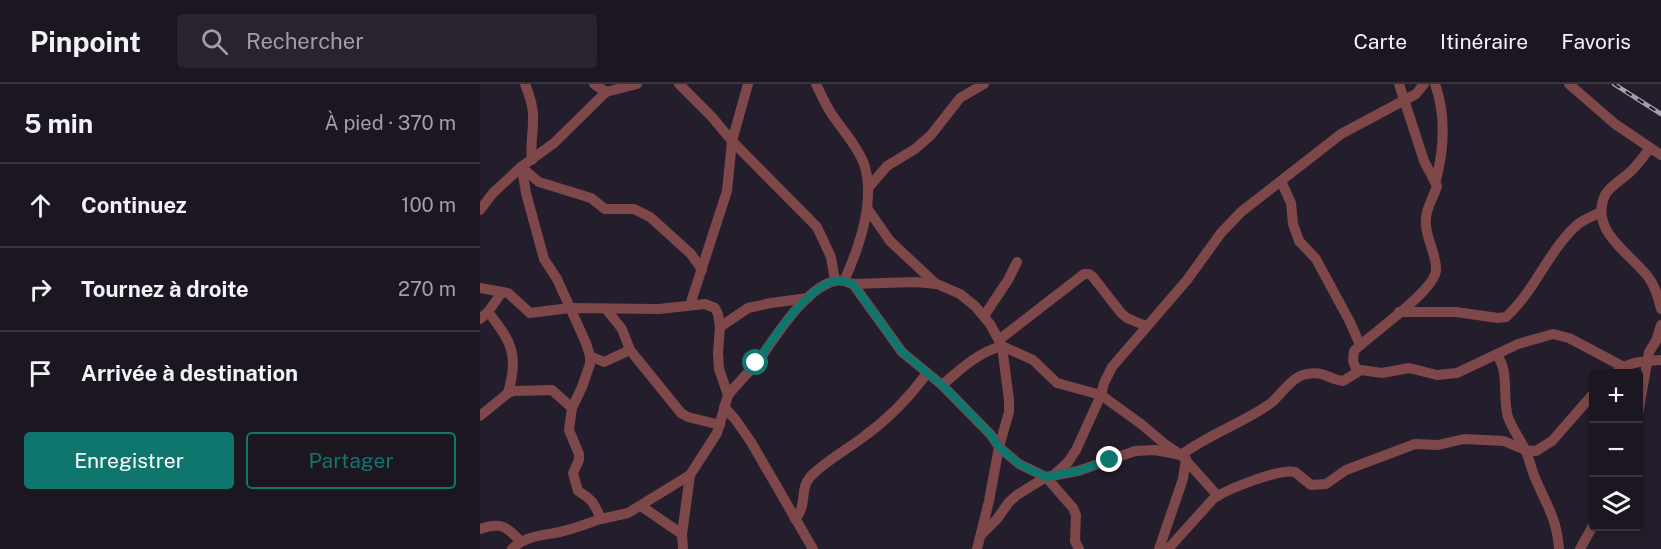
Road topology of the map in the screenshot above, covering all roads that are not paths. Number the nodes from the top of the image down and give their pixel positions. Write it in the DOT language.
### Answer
graph roads {
  1 [pos="525,84"];
  2 [pos="594,84"];
  3 [pos="637,84"];
  4 [pos="679,84"];
  5 [pos="748,84"];
  6 [pos="816,84"];
  7 [pos="984,84"];
  8 [pos="1399,84"];
  9 [pos="1424,84"];
  10 [pos="1435,84"];
  11 [pos="1569,84"];
  12 [pos="606,92"];
  13 [pos="1403,100"];
  14 [pos="732,141"];
  15 [pos="1650,148"];
  16 [pos="1661,155"];
  17 [pos="532,160"];
  18 [pos="523,169"];
  19 [pos="1436,180"];
  20 [pos="1281,181"];
  21 [pos="869,187"];
  22 [pos="867,208"];
  23 [pos="480,210"];
  24 [pos="1601,212"];
  25 [pos="1017,262"];
  26 [pos="702,270"];
  27 [pos="844,282"];
  28 [pos="937,284"];
  29 [pos="480,288"];
  30 [pos="502,292"];
  31 [pos="808,298"];
  32 [pos="690,305"];
  33 [pos="570,308"];
  34 [pos="606,309"];
  35 [pos="1661,309"];
  36 [pos="1399,312"];
  37 [pos="484,316"];
  38 [pos="984,316"];
  39 [pos="1661,325"];
  40 [pos="1146,326"];
  41 [pos="720,327"];
  42 [pos="1001,343"];
  43 [pos="1360,345"];
  44 [pos="630,350"];
  45 [pos="1497,355"];
  46 [pos="590,356"];
  47 [pos="1661,360"];
  48 [pos="1648,361"];
  49 [pos="1616,369"];
  50 [pos="1621,369"];
  51 [pos="1357,371"];
  52 [pos="927,373"];
  53 [pos="942,385"];
  54 [pos="508,393"];
  55 [pos="728,395"];
  56 [pos="1101,395"];
  57 [pos="1643,397"];
  58 [pos="1589,398"];
  59 [pos="724,407"];
  60 [pos="572,408"];
  61 [pos="480,416"];
  62 [pos="720,425"];
  63 [pos="999,447"];
  64 [pos="1526,450"];
  65 [pos="1184,457"];
  66 [pos="690,475"];
  67 [pos="1050,476"];
  68 [pos="1218,496"];
  69 [pos="641,506"];
  70 [pos="601,519"];
  71 [pos="795,519"];
  72 [pos="482,525"];
  73 [pos="1589,531"];
  74 [pos="682,534"];
  75 [pos="980,536"];
  76 [pos="516,545"];
  77 [pos="683,549"];
  78 [pos="813,549"];
  79 [pos="977,549"];
  80 [pos="1079,549"];
  81 [pos="1159,549"];
  82 [pos="1168,549"];
  83 [pos="1559,549"];
  84 [pos="1580,549"];
  1 -- 17 [label="street"];
  2 -- 12 [label="street"];
  3 -- 12 [label="street"];
  4 -- 14 [label="street"];
  5 -- 14 [label="street"];
  6 -- 21 [label="street"];
  7 -- 21 [label="street"];
  8 -- 13 [label="street"];
  9 -- 13 [label="street"];
  10 -- 19 [label="street"];
  11 -- 15 [label="street"];
  12 -- 17 [label="street"];
  13 -- 19 [label="street"];
  13 -- 20 [label="street"];
  14 -- 26 [label="street"];
  14 -- 27 [label="street"];
  15 -- 16 [label="street"];
  15 -- 24 [label="street"];
  17 -- 18 [label="street"];
  18 -- 23 [label="street"];
  18 -- 26 [label="street"];
  18 -- 33 [label="street"];
  19 -- 36 [label="street"];
  20 -- 40 [label="street"];
  20 -- 43 [label="street"];
  21 -- 22 [label="street"];
  22 -- 27 [label="street"];
  22 -- 28 [label="street"];
  24 -- 35 [label="street"];
  24 -- 36 [label="street"];
  25 -- 38 [label="street"];
  26 -- 32 [label="street"];
  27 -- 28 [label="street"];
  27 -- 31 [label="street"];
  27 -- 52 [label="street"];
  28 -- 38 [label="street"];
  29 -- 30 [label="street"];
  30 -- 33 [label="street"];
  30 -- 37 [label="street"];
  31 -- 41 [label="street"];
  31 -- 55 [label="street"];
  32 -- 34 [label="street"];
  32 -- 41 [label="street"];
  33 -- 34 [label="street"];
  33 -- 46 [label="street"];
  34 -- 44 [label="street"];
  36 -- 43 [label="street"];
  37 -- 54 [label="street"];
  38 -- 42 [label="street"];
  39 -- 48 [label="street"];
  40 -- 42 [label="street"];
  40 -- 56 [label="street"];
  41 -- 55 [label="street"];
  42 -- 53 [label="street"];
  42 -- 56 [label="street"];
  42 -- 63 [label="street"];
  43 -- 51 [label="street"];
  44 -- 46 [label="street"];
  44 -- 62 [label="street"];
  45 -- 49 [label="street"];
  45 -- 51 [label="street"];
  45 -- 64 [label="street"];
  46 -- 60 [label="street"];
  47 -- 48 [label="street"];
  48 -- 50 [label="street"];
  48 -- 57 [label="street"];
  51 -- 65 [label="street"];
  52 -- 53 [label="street"];
  52 -- 71 [label="street"];
  53 -- 63 [label="street"];
  54 -- 60 [label="street"];
  54 -- 61 [label="street"];
  55 -- 59 [label="street"];
  56 -- 65 [label="street"];
  56 -- 67 [label="street"];
  58 -- 64 [label="street"];
  59 -- 62 [label="street"];
  59 -- 71 [label="street"];
  60 -- 70 [label="street"];
  62 -- 66 [label="street"];
  63 -- 67 [label="street"];
  63 -- 75 [label="street"];
  64 -- 68 [label="street"];
  64 -- 83 [label="street"];
  65 -- 67 [label="street"];
  65 -- 68 [label="street"];
  65 -- 81 [label="street"];
  66 -- 69 [label="street"];
  66 -- 74 [label="street"];
  67 -- 75 [label="street"];
  67 -- 80 [label="street"];
  68 -- 82 [label="street"];
  69 -- 70 [label="street"];
  69 -- 74 [label="street"];
  70 -- 76 [label="street"];
  71 -- 78 [label="street"];
  72 -- 76 [label="street"];
  73 -- 84 [label="street"];
  74 -- 77 [label="street"];
  75 -- 79 [label="street"];
}
